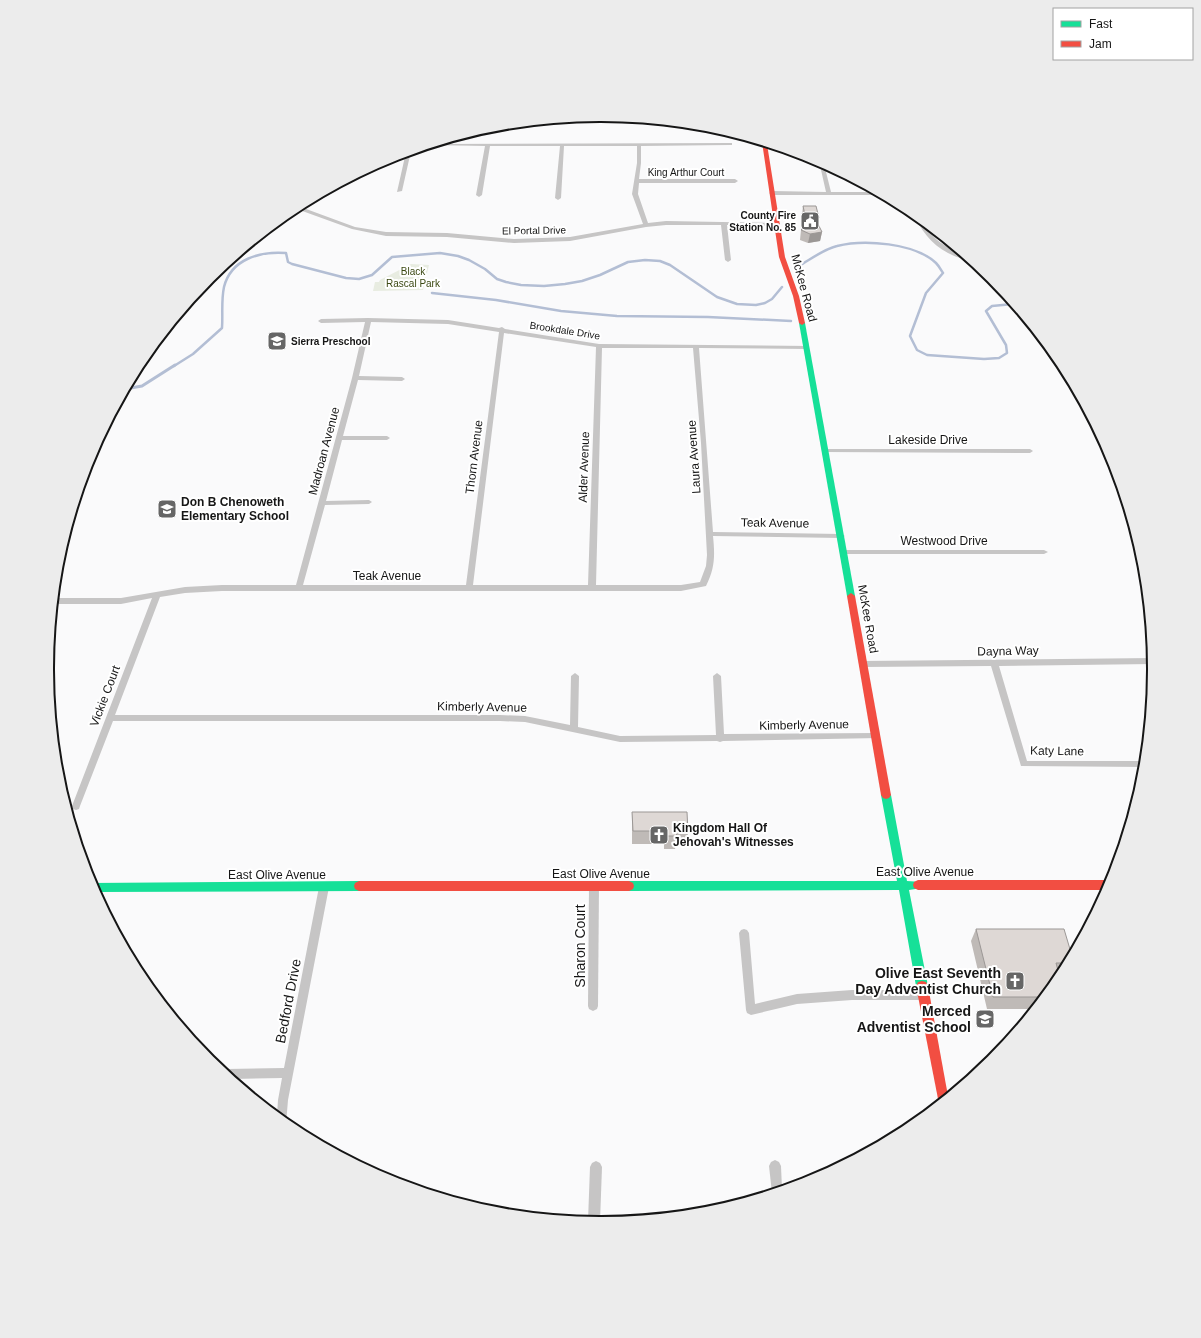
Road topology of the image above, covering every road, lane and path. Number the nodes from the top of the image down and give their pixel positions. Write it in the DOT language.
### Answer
graph roads {
  1 [pos="730,144"];
  2 [pos="447,145"];
  3 [pos="488,145"];
  4 [pos="562,145"];
  5 [pos="639,145"];
  6 [pos="765,148"];
  7 [pos="407,158"];
  8 [pos="822,170"];
  9 [pos="636,181"];
  10 [pos="735,181"];
  11 [pos="398,191"];
  12 [pos="865,191"];
  13 [pos="771,192"];
  14 [pos="828,192"];
  15 [pos="869,194"];
  16 [pos="478,195"];
  17 [pos="558,198"];
  18 [pos="305,210"];
  19 [pos="724,224"];
  20 [pos="776,224"];
  21 [pos="646,225"];
  22 [pos="925,230"];
  23 [pos="955,253"];
  24 [pos="728,260"];
  25 [pos="368,320"];
  26 [pos="321,321"];
  27 [pos="502,329"];
  28 [pos="599,346"];
  29 [pos="696,347"];
  30 [pos="807,347"];
  31 [pos="355,378"];
  32 [pos="402,379"];
  33 [pos="339,438"];
  34 [pos="387,438"];
  35 [pos="826,451"];
  36 [pos="1030,451"];
  37 [pos="369,502"];
  38 [pos="321,503"];
  39 [pos="709,534"];
  40 [pos="841,536"];
  41 [pos="844,552"];
  42 [pos="1044,552"];
  43 [pos="710,566"];
  44 [pos="299,588"];
  45 [pos="469,588"];
  46 [pos="592,588"];
  47 [pos="157,595"];
  48 [pos="59,601"];
  49 [pos="1147,661"];
  50 [pos="864,664"];
  51 [pos="994,664"];
  52 [pos="575,676"];
  53 [pos="717,676"];
  54 [pos="110,718"];
  55 [pos="574,730"];
  56 [pos="876,736"];
  57 [pos="720,738"];
  58 [pos="1138,764"];
  59 [pos="76,806"];
  60 [pos="902,884"];
  61 [pos="1102,885"];
  62 [pos="594,886"];
  63 [pos="100,887"];
  64 [pos="324,887"];
  65 [pos="744,933"];
  66 [pos="924,995"];
  67 [pos="593,1006"];
  68 [pos="234,1074"];
  69 [pos="288,1074"];
  70 [pos="942,1095"];
  71 [pos="283,1113"];
  72 [pos="775,1166"];
  73 [pos="596,1167"];
  74 [pos="777,1186"];
  75 [pos="594,1216"];
  1 -- 5 [label="street"];
  2 -- 3 [label="street"];
  3 -- 4 [label="street"];
  3 -- 16 [label="street"];
  4 -- 5 [label="street"];
  4 -- 17 [label="street"];
  5 -- 9 [label="street"];
  6 -- 13 [label="street, McKee Road"];
  7 -- 11 [label="street"];
  8 -- 14 [label="street"];
  9 -- 10 [label="street, King Arthur Court"];
  9 -- 21 [label="street"];
  12 -- 14 [label="street"];
  13 -- 14 [label="street"];
  13 -- 20 [label="street, McKee Road"];
  14 -- 15 [label="street"];
  18 -- 21 [label="street, El Portal Drive"];
  19 -- 20 [label="street, El Portal Drive"];
  19 -- 21 [label="street, El Portal Drive"];
  19 -- 24 [label="street"];
  20 -- 30 [label="street, McKee Road"];
  22 -- 23 [label="street"];
  25 -- 26 [label="street, Brookdale Drive"];
  25 -- 27 [label="street, Brookdale Drive"];
  25 -- 31 [label="street, Madroan Avenue"];
  27 -- 28 [label="street, Brookdale Drive"];
  27 -- 45 [label="street, Thorn Avenue"];
  28 -- 29 [label="street, Brookdale Drive"];
  28 -- 46 [label="street, Alder Avenue"];
  29 -- 30 [label="street, Brookdale Drive"];
  29 -- 39 [label="street, Laura Avenue"];
  30 -- 35 [label="street, McKee Road"];
  31 -- 32 [label="street"];
  31 -- 33 [label="street, Madroan Avenue"];
  33 -- 34 [label="street"];
  33 -- 38 [label="street, Madroan Avenue"];
  35 -- 36 [label="street, Lakeside Drive"];
  35 -- 40 [label="street, McKee Road"];
  37 -- 38 [label="street"];
  38 -- 44 [label="street, Madroan Avenue"];
  39 -- 40 [label="street, Teak Avenue"];
  39 -- 43 [label="street, Laura Avenue"];
  40 -- 41 [label="street, McKee Road"];
  41 -- 42 [label="street, Westwood Drive"];
  41 -- 50 [label="street, McKee Road"];
  43 -- 46 [label="street, Teak Avenue"];
  44 -- 45 [label="street, Teak Avenue"];
  44 -- 47 [label="street, Teak Avenue"];
  45 -- 46 [label="street, Teak Avenue"];
  47 -- 48 [label="street, Teak Avenue"];
  47 -- 54 [label="street, Vickie Court"];
  49 -- 51 [label="street, Dayna Way"];
  50 -- 51 [label="street, Dayna Way"];
  50 -- 56 [label="street, McKee Road"];
  51 -- 58 [label="street, Katy Lane"];
  52 -- 55 [label="street"];
  53 -- 57 [label="street"];
  54 -- 55 [label="street, Kimberly Avenue"];
  54 -- 59 [label="street, Vickie Court"];
  55 -- 57 [label="street, Kimberly Avenue"];
  56 -- 57 [label="street, Kimberly Avenue"];
  56 -- 60 [label="street, McKee Road"];
  60 -- 61 [label="street, East Olive Avenue"];
  60 -- 62 [label="street, East Olive Avenue"];
  60 -- 66 [label="street, McKee Road"];
  62 -- 64 [label="street, East Olive Avenue"];
  62 -- 67 [label="street, Sharon Court"];
  63 -- 64 [label="street, East Olive Avenue"];
  64 -- 69 [label="street, Bedford Drive"];
  65 -- 66 [label="street"];
  66 -- 70 [label="street, McKee Road"];
  68 -- 69 [label="street"];
  69 -- 71 [label="street, Bedford Drive"];
  72 -- 74 [label="street"];
  73 -- 75 [label="street"];
}
